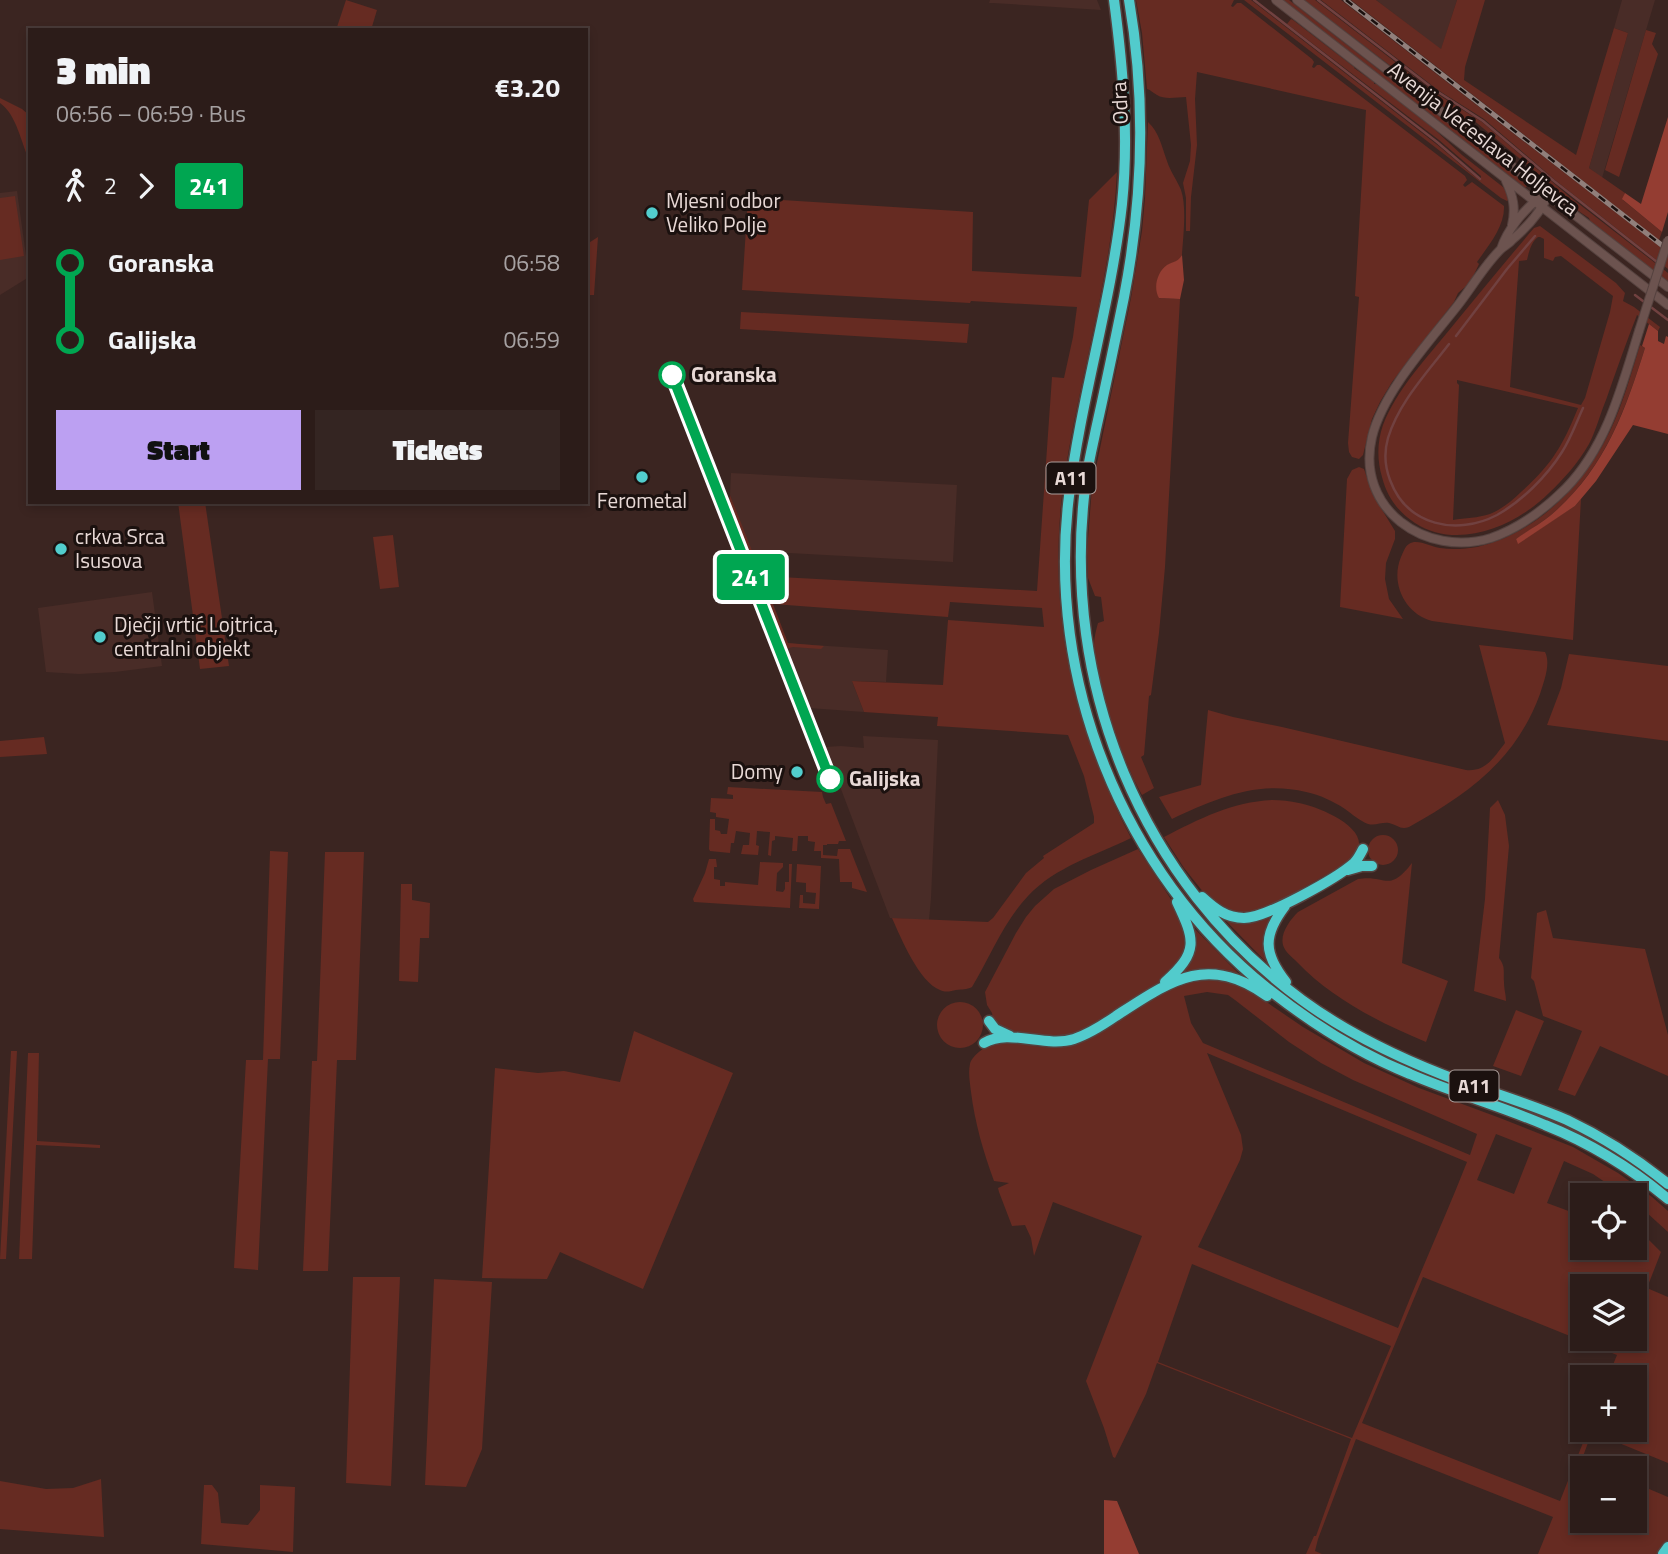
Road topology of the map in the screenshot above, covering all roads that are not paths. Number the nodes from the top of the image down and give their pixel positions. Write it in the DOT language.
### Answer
graph roads {
  1 [pos="1106,0"];
  2 [pos="1114,0"];
  3 [pos="1129,0"];
  4 [pos="1276,0"];
  5 [pos="1297,0"];
  6 [pos="1119,41"];
  7 [pos="1504,178"];
  8 [pos="1548,195"];
  9 [pos="1538,204"];
  10 [pos="1510,230"];
  11 [pos="1668,240"];
  12 [pos="1501,249"];
  13 [pos="1668,287"];
  14 [pos="1668,305"];
  15 [pos="1363,849"];
  16 [pos="1372,866"];
  17 [pos="1342,873"];
  18 [pos="1181,879"];
  19 [pos="1169,884"];
  20 [pos="1287,904"];
  21 [pos="1158,989"];
  22 [pos="1302,1000"];
  23 [pos="989,1021"];
  24 [pos="1329,1033"];
  25 [pos="1016,1038"];
  26 [pos="984,1043"];
  27 [pos="1668,1184"];
  28 [pos="1668,1199"];
  29 [pos="1668,1547"];
  30 [pos="1663,1554"];
  1 -- 6 [label="highway"];
  2 -- 6 [label="highway, Odra / A11"];
  3 -- 18 [label="highway, Odra / A11"];
  4 -- 7 [label="main road, Avenija Većeslava Holjevca"];
  5 -- 8 [label="main road, Avenija Većeslava Holjevca"];
  6 -- 19 [label="highway, Odra / A11"];
  7 -- 9 [label="main road, Avenija Većeslava Holjevca"];
  7 -- 10 [label="main road"];
  8 -- 9 [label="main road"];
  8 -- 13 [label="main road, Avenija Većeslava Holjevca"];
  9 -- 10 [label="main road"];
  9 -- 12 [label="main road"];
  9 -- 14 [label="main road, Avenija Većeslava Holjevca"];
  10 -- 12 [label="main road"];
  11 -- 12 [label="main road, bridge"];
  15 -- 17 [label="highway"];
  16 -- 17 [label="highway"];
  17 -- 20 [label="highway"];
  18 -- 20 [label="highway"];
  18 -- 22 [label="highway, A11"];
  19 -- 21 [label="highway"];
  19 -- 24 [label="highway, A11"];
  20 -- 22 [label="highway"];
  21 -- 24 [label="highway"];
  21 -- 25 [label="highway"];
  22 -- 27 [label="highway, A11"];
  23 -- 25 [label="highway"];
  24 -- 28 [label="highway, A11"];
  25 -- 26 [label="highway"];
  29 -- 30 [label="highway"];
}
